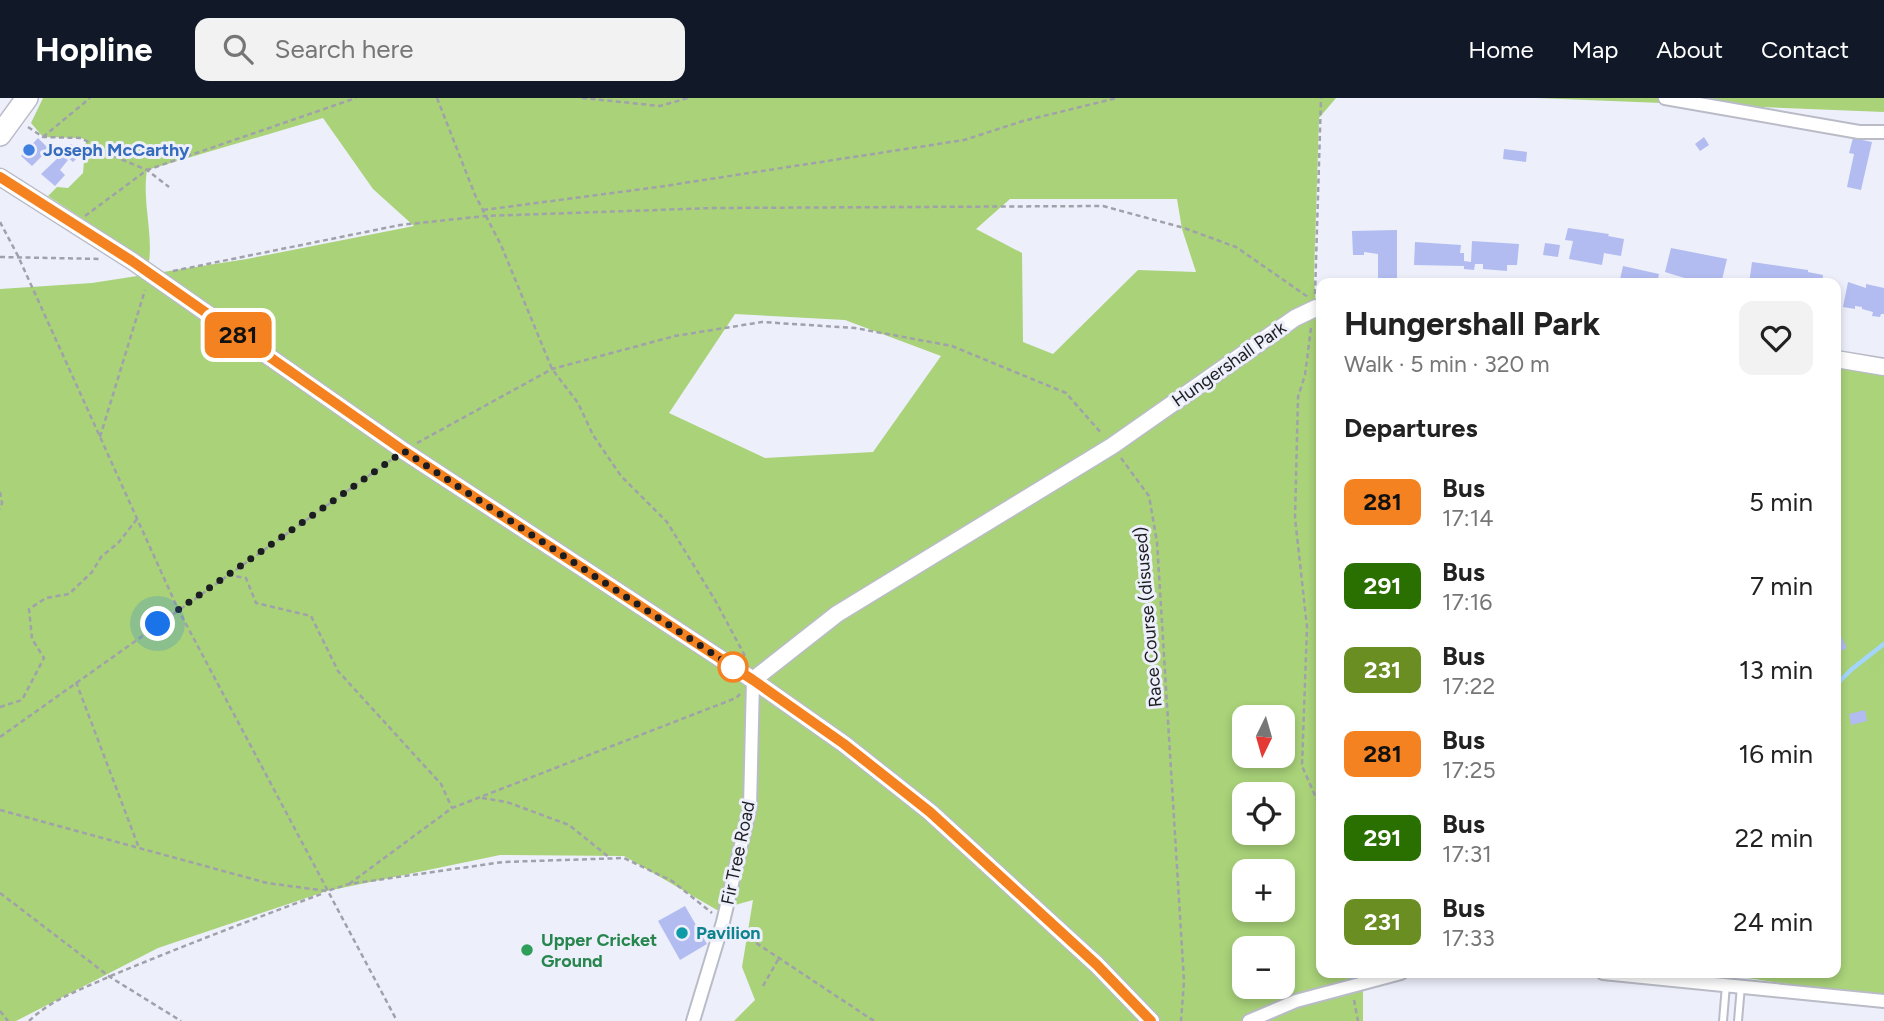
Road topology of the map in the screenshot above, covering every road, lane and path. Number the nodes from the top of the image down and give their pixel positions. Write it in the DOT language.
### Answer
graph roads {
  1 [pos="27,98"];
  2 [pos="90,98"];
  3 [pos="356,98"];
  4 [pos="437,98"];
  5 [pos="582,98"];
  6 [pos="688,98"];
  7 [pos="1117,98"];
  8 [pos="1321,98"];
  9 [pos="1665,98"];
  10 [pos="12,116"];
  11 [pos="1884,132"];
  12 [pos="0,135"];
  13 [pos="43,137"];
  14 [pos="147,170"];
  15 [pos="0,177"];
  16 [pos="169,187"];
  17 [pos="482,210"];
  18 [pos="485,216"];
  19 [pos="0,222"];
  20 [pos="75,224"];
  21 [pos="18,256"];
  22 [pos="0,257"];
  23 [pos="132,261"];
  24 [pos="152,275"];
  25 [pos="1316,290"];
  26 [pos="1316,306"];
  27 [pos="1316,310"];
  28 [pos="1316,316"];
  29 [pos="1841,360"];
  30 [pos="1884,367"];
  31 [pos="552,369"];
  32 [pos="100,437"];
  33 [pos="1112,446"];
  34 [pos="404,451"];
  35 [pos="0,492"];
  36 [pos="0,509"];
  37 [pos="137,519"];
  38 [pos="227,575"];
  39 [pos="178,609"];
  40 [pos="753,680"];
  41 [pos="76,682"];
  42 [pos="0,707"];
  43 [pos="0,737"];
  44 [pos="481,797"];
  45 [pos="1316,798"];
  46 [pos="452,808"];
  47 [pos="0,810"];
  48 [pos="139,848"];
  49 [pos="610,858"];
  50 [pos="349,884"];
  51 [pos="327,891"];
  52 [pos="0,893"];
  53 [pos="723,922"];
  54 [pos="779,958"];
  55 [pos="110,977"];
  56 [pos="1382,978"];
  57 [pos="1655,978"];
  58 [pos="1727,985"];
  59 [pos="763,986"];
  60 [pos="1741,986"];
  61 [pos="1884,1001"];
  62 [pos="0,1011"];
  63 [pos="8,1021"];
  64 [pos="29,1021"];
  65 [pos="181,1021"];
  66 [pos="397,1021"];
  67 [pos="693,1021"];
  68 [pos="874,1021"];
  69 [pos="1151,1021"];
  70 [pos="1181,1021"];
  71 [pos="1249,1021"];
  72 [pos="1723,1021"];
  73 [pos="1738,1021"];
  1 -- 10 [label="highway"];
  2 -- 13 [label="path"];
  3 -- 14 [label="path"];
  4 -- 17 [label="path"];
  5 -- 6 [label="path"];
  7 -- 17 [label="path"];
  8 -- 25 [label="path"];
  9 -- 11 [label="street"];
  10 -- 12 [label="highway"];
  10 -- 13 [label="path"];
  13 -- 14 [label="path"];
  14 -- 16 [label="path"];
  14 -- 20 [label="path"];
  15 -- 20 [label="street"];
  17 -- 18 [label="path"];
  18 -- 24 [label="path"];
  18 -- 26 [label="path"];
  18 -- 31 [label="path"];
  19 -- 21 [label="path"];
  20 -- 23 [label="street"];
  21 -- 22 [label="path"];
  21 -- 23 [label="path"];
  21 -- 32 [label="path"];
  23 -- 24 [label="street"];
  24 -- 32 [label="path"];
  24 -- 34 [label="street"];
  27 -- 33 [label="street, Hungershall Park"];
  28 -- 45 [label="path"];
  29 -- 30 [label="street"];
  31 -- 33 [label="path, Race Course (disused)"];
  31 -- 34 [label="path, Race Course (disused)"];
  31 -- 40 [label="path"];
  32 -- 37 [label="path"];
  33 -- 40 [label="street, Hungershall Park"];
  33 -- 70 [label="path, Race Course (disused)"];
  34 -- 38 [label="path, Race Course (disused)"];
  34 -- 40 [label="street"];
  35 -- 36 [label="path"];
  37 -- 39 [label="path"];
  37 -- 42 [label="path"];
  38 -- 39 [label="path, Race Course (disused)"];
  38 -- 46 [label="path"];
  39 -- 41 [label="path, Race Course (disused)"];
  39 -- 51 [label="path"];
  40 -- 44 [label="path"];
  40 -- 53 [label="street, Fir Tree Road"];
  40 -- 69 [label="street"];
  41 -- 43 [label="path, Race Course (disused)"];
  41 -- 48 [label="path"];
  44 -- 46 [label="path"];
  44 -- 49 [label="path"];
  46 -- 50 [label="path"];
  47 -- 48 [label="path"];
  48 -- 51 [label="path"];
  49 -- 50 [label="path"];
  49 -- 53 [label="path"];
  50 -- 51 [label="path"];
  51 -- 55 [label="path"];
  51 -- 66 [label="path"];
  52 -- 55 [label="path"];
  53 -- 54 [label="path"];
  53 -- 67 [label="street, Fir Tree Road"];
  54 -- 59 [label="path"];
  54 -- 68 [label="path"];
  55 -- 64 [label="path"];
  55 -- 65 [label="path"];
  56 -- 71 [label="street"];
  57 -- 58 [label="street"];
  58 -- 60 [label="street"];
  58 -- 72 [label="lane"];
  60 -- 61 [label="street"];
  60 -- 73 [label="lane"];
  62 -- 63 [label="path"];
}
